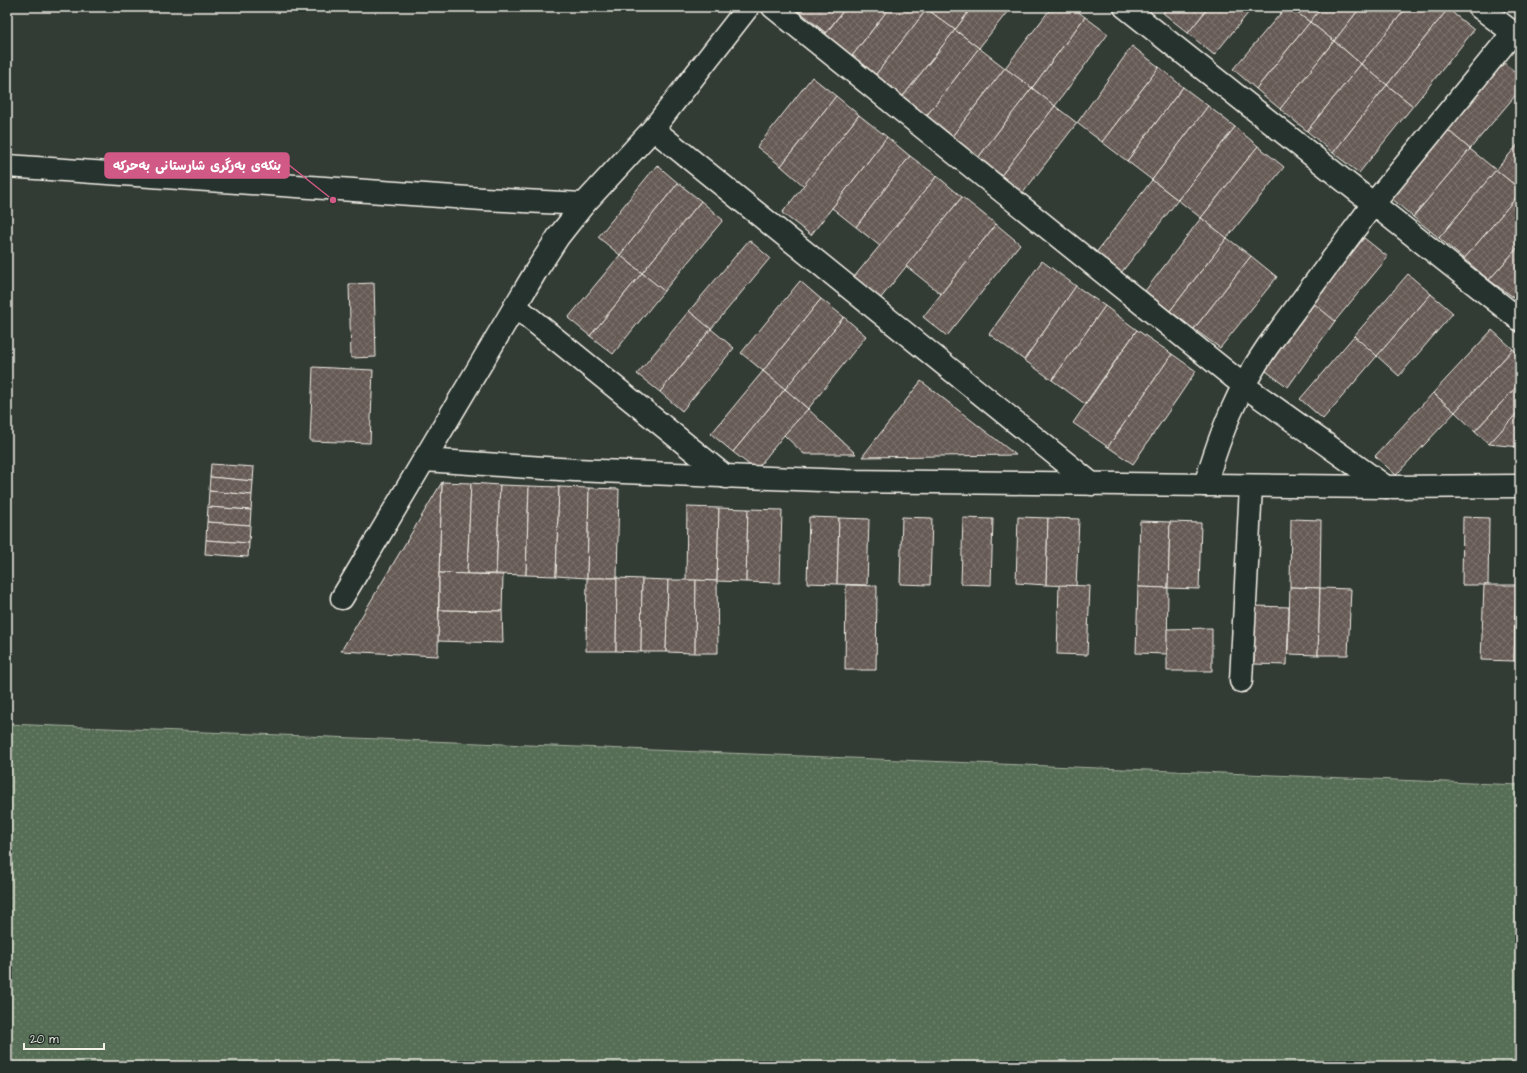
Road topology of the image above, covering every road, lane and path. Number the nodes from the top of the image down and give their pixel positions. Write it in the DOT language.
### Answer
graph roads {
  1 [pos="748,7"];
  2 [pos="773,7"];
  3 [pos="1125,7"];
  4 [pos="1479,7"];
  5 [pos="1516,36"];
  6 [pos="653,129"];
  7 [pos="7,166"];
  8 [pos="1374,203"];
  9 [pos="584,204"];
  10 [pos="515,306"];
  11 [pos="1520,320"];
  12 [pos="1243,385"];
  13 [pos="424,460"];
  14 [pos="726,477"];
  15 [pos="1092,484"];
  16 [pos="1205,485"];
  17 [pos="1251,486"];
  18 [pos="1520,486"];
  19 [pos="1386,487"];
  20 [pos="342,598"];
  21 [pos="1241,681"];
  1 -- 6 [label="street"];
  2 -- 12 [label="street"];
  3 -- 8 [label="street"];
  4 -- 5 [label="street"];
  5 -- 8 [label="street"];
  6 -- 9 [label="street"];
  6 -- 15 [label="street"];
  7 -- 9 [label="street"];
  8 -- 11 [label="street"];
  8 -- 12 [label="street"];
  9 -- 10 [label="street"];
  10 -- 13 [label="street"];
  10 -- 14 [label="street"];
  12 -- 16 [label="street"];
  12 -- 19 [label="street"];
  13 -- 14 [label="street"];
  13 -- 20 [label="street"];
  14 -- 15 [label="street"];
  15 -- 16 [label="street"];
  16 -- 17 [label="street"];
  17 -- 19 [label="street"];
  17 -- 21 [label="street"];
  18 -- 19 [label="street"];
}
